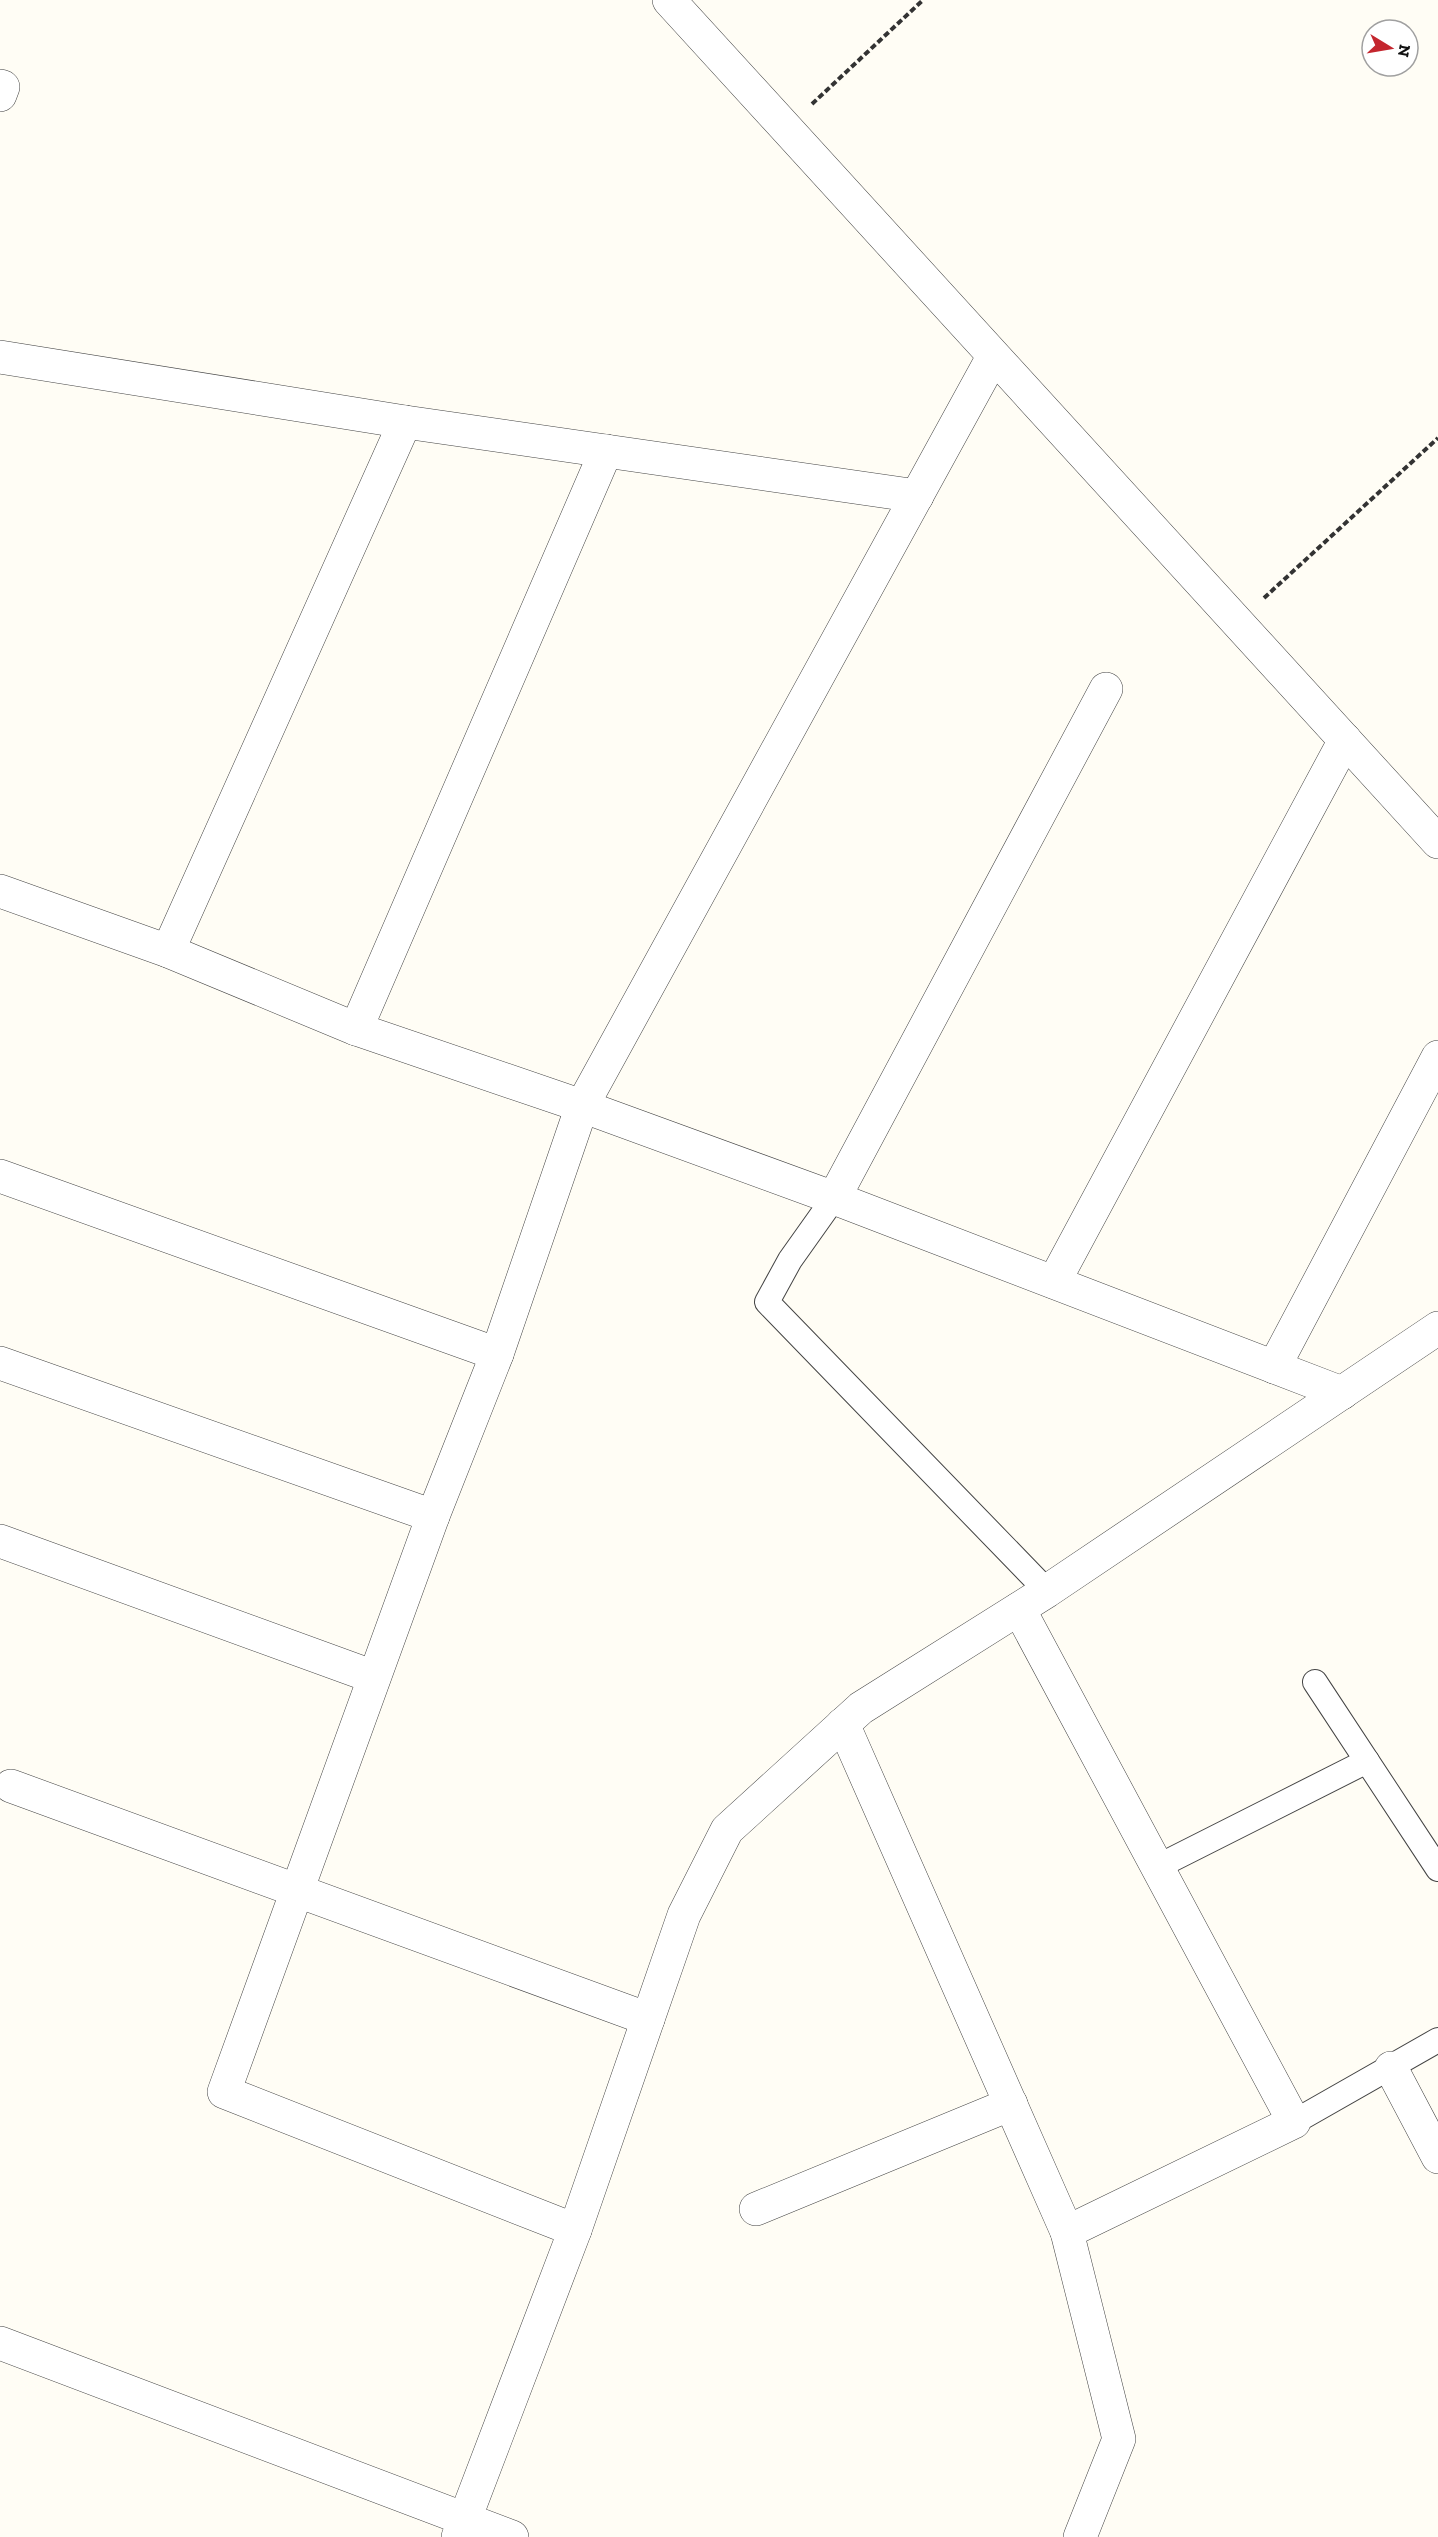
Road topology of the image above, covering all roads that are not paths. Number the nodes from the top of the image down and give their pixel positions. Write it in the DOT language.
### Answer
graph roads {
  1 [pos="669,0"];
  2 [pos="0,86"];
  3 [pos="0,95"];
  4 [pos="0,357"];
  5 [pos="993,357"];
  6 [pos="405,422"];
  7 [pos="606,450"];
  8 [pos="917,496"];
  9 [pos="1106,688"];
  10 [pos="1344,740"];
  11 [pos="1438,842"];
  12 [pos="0,891"];
  13 [pos="168,951"];
  14 [pos="356,1029"];
  15 [pos="1438,1057"];
  16 [pos="582,1106"];
  17 [pos="0,1176"];
  18 [pos="834,1198"];
  19 [pos="1054,1282"];
  20 [pos="1438,1328"];
  21 [pos="497,1354"];
  22 [pos="0,1363"];
  23 [pos="1274,1367"];
  24 [pos="1342,1393"];
  25 [pos="433,1516"];
  26 [pos="0,1541"];
  27 [pos="1047,1591"];
  28 [pos="1019,1609"];
  29 [pos="374,1677"];
  30 [pos="1315,1682"];
  31 [pos="843,1724"];
  32 [pos="1367,1761"];
  33 [pos="11,1786"];
  34 [pos="1157,1867"];
  35 [pos="1438,1869"];
  36 [pos="297,1890"];
  37 [pos="648,2019"];
  38 [pos="1438,2040"];
  39 [pos="1391,2068"];
  40 [pos="1011,2104"];
  41 [pos="1294,2122"];
  42 [pos="1438,2157"];
  43 [pos="756,2209"];
  44 [pos="575,2230"];
  45 [pos="1067,2232"];
  46 [pos="0,2343"];
  47 [pos="461,2528"];
  48 [pos="512,2537"];
  49 [pos="1080,2537"];
  1 -- 5 [label="street"];
  2 -- 3 [label="street"];
  4 -- 6 [label="street"];
  5 -- 8 [label="street"];
  5 -- 10 [label="street"];
  6 -- 7 [label="street"];
  6 -- 13 [label="street"];
  7 -- 8 [label="street"];
  7 -- 14 [label="street"];
  8 -- 16 [label="street"];
  9 -- 18 [label="street"];
  10 -- 11 [label="street"];
  10 -- 19 [label="street"];
  12 -- 13 [label="street"];
  13 -- 14 [label="street"];
  14 -- 16 [label="street"];
  15 -- 23 [label="street"];
  16 -- 18 [label="street"];
  16 -- 21 [label="street"];
  17 -- 21 [label="street"];
  18 -- 19 [label="street"];
  18 -- 27 [label="lane"];
  19 -- 23 [label="street"];
  20 -- 24 [label="street"];
  21 -- 25 [label="street"];
  22 -- 25 [label="street"];
  23 -- 24 [label="street"];
  24 -- 27 [label="street"];
  25 -- 29 [label="street"];
  26 -- 29 [label="street"];
  27 -- 28 [label="street"];
  28 -- 31 [label="street"];
  28 -- 34 [label="street"];
  29 -- 36 [label="street"];
  30 -- 32 [label="lane"];
  31 -- 37 [label="street"];
  31 -- 40 [label="street"];
  32 -- 34 [label="lane"];
  32 -- 35 [label="lane"];
  33 -- 36 [label="street"];
  34 -- 41 [label="street"];
  36 -- 37 [label="street"];
  36 -- 44 [label="street"];
  37 -- 44 [label="street"];
  38 -- 39 [label="lane"];
  39 -- 41 [label="lane"];
  39 -- 42 [label="street"];
  40 -- 43 [label="street"];
  40 -- 45 [label="street"];
  41 -- 45 [label="street"];
  44 -- 47 [label="street"];
  45 -- 49 [label="street"];
  46 -- 47 [label="street"];
  47 -- 48 [label="street"];
}
